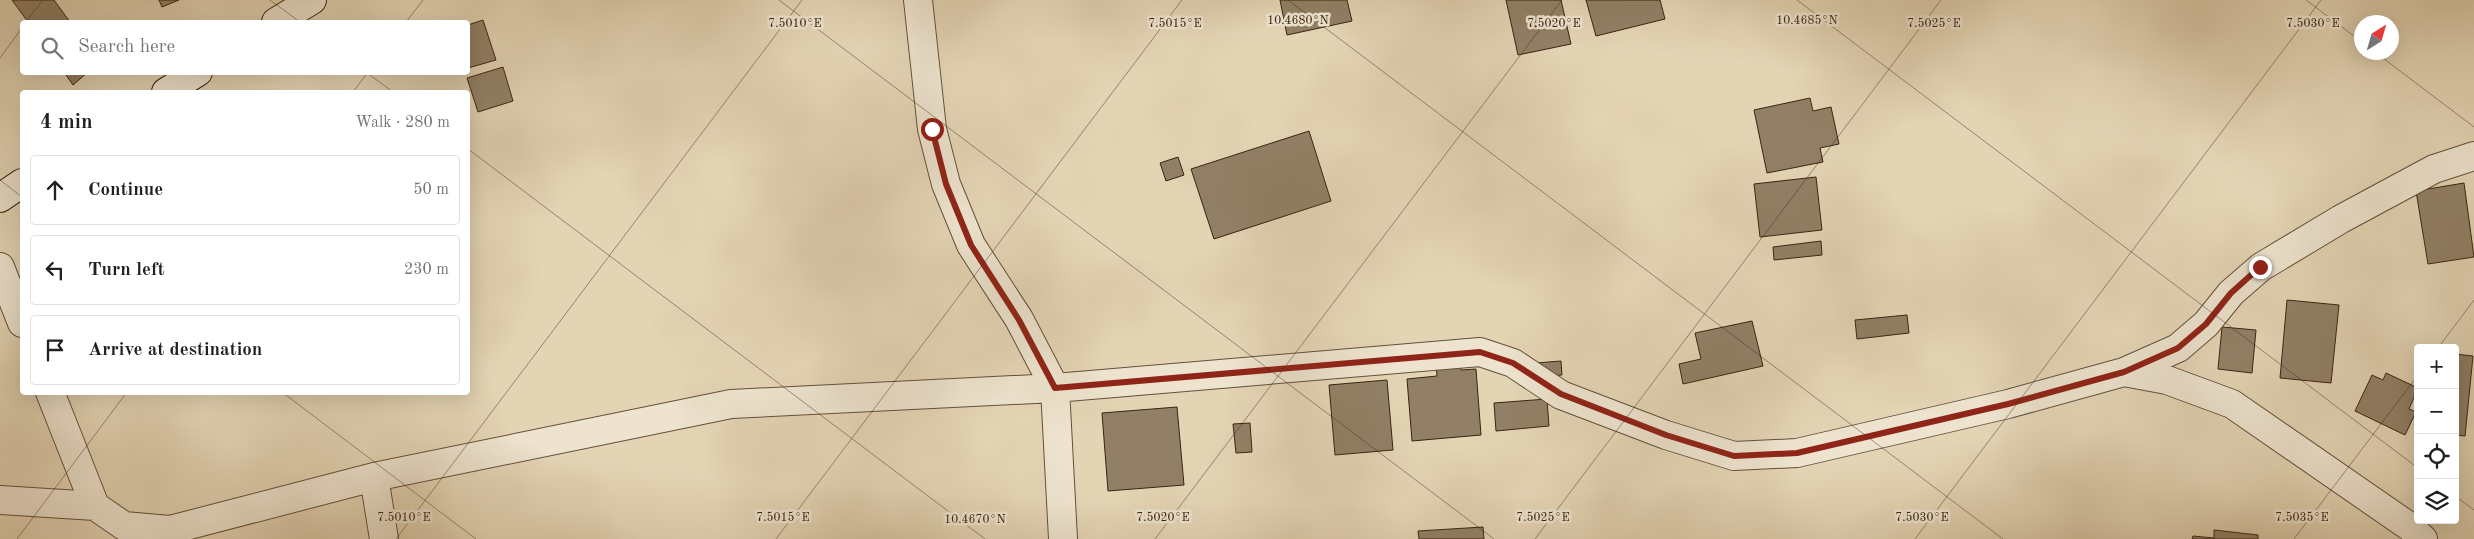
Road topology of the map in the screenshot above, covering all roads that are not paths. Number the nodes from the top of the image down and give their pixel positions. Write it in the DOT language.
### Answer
graph roads {
  1 [pos="312,0"];
  2 [pos="918,0"];
  3 [pos="279,20"];
  4 [pos="193,75"];
  5 [pos="169,90"];
  6 [pos="2474,156"];
  7 [pos="20,185"];
  8 [pos="0,198"];
  9 [pos="0,267"];
  10 [pos="20,318"];
  11 [pos="2124,372"];
  12 [pos="1055,388"];
  13 [pos="51,395"];
  14 [pos="374,477"];
  15 [pos="0,500"];
  16 [pos="95,506"];
  17 [pos="384,539"];
  18 [pos="1062,539"];
  19 [pos="2423,539"];
  1 -- 3 [label="street"];
  2 -- 12 [label="street"];
  4 -- 5 [label="street"];
  6 -- 11 [label="street"];
  7 -- 8 [label="street"];
  9 -- 10 [label="street"];
  11 -- 12 [label="street"];
  11 -- 19 [label="street"];
  12 -- 14 [label="street"];
  12 -- 18 [label="street"];
  13 -- 16 [label="street"];
  14 -- 16 [label="street"];
  14 -- 17 [label="street"];
  15 -- 16 [label="street"];
}
